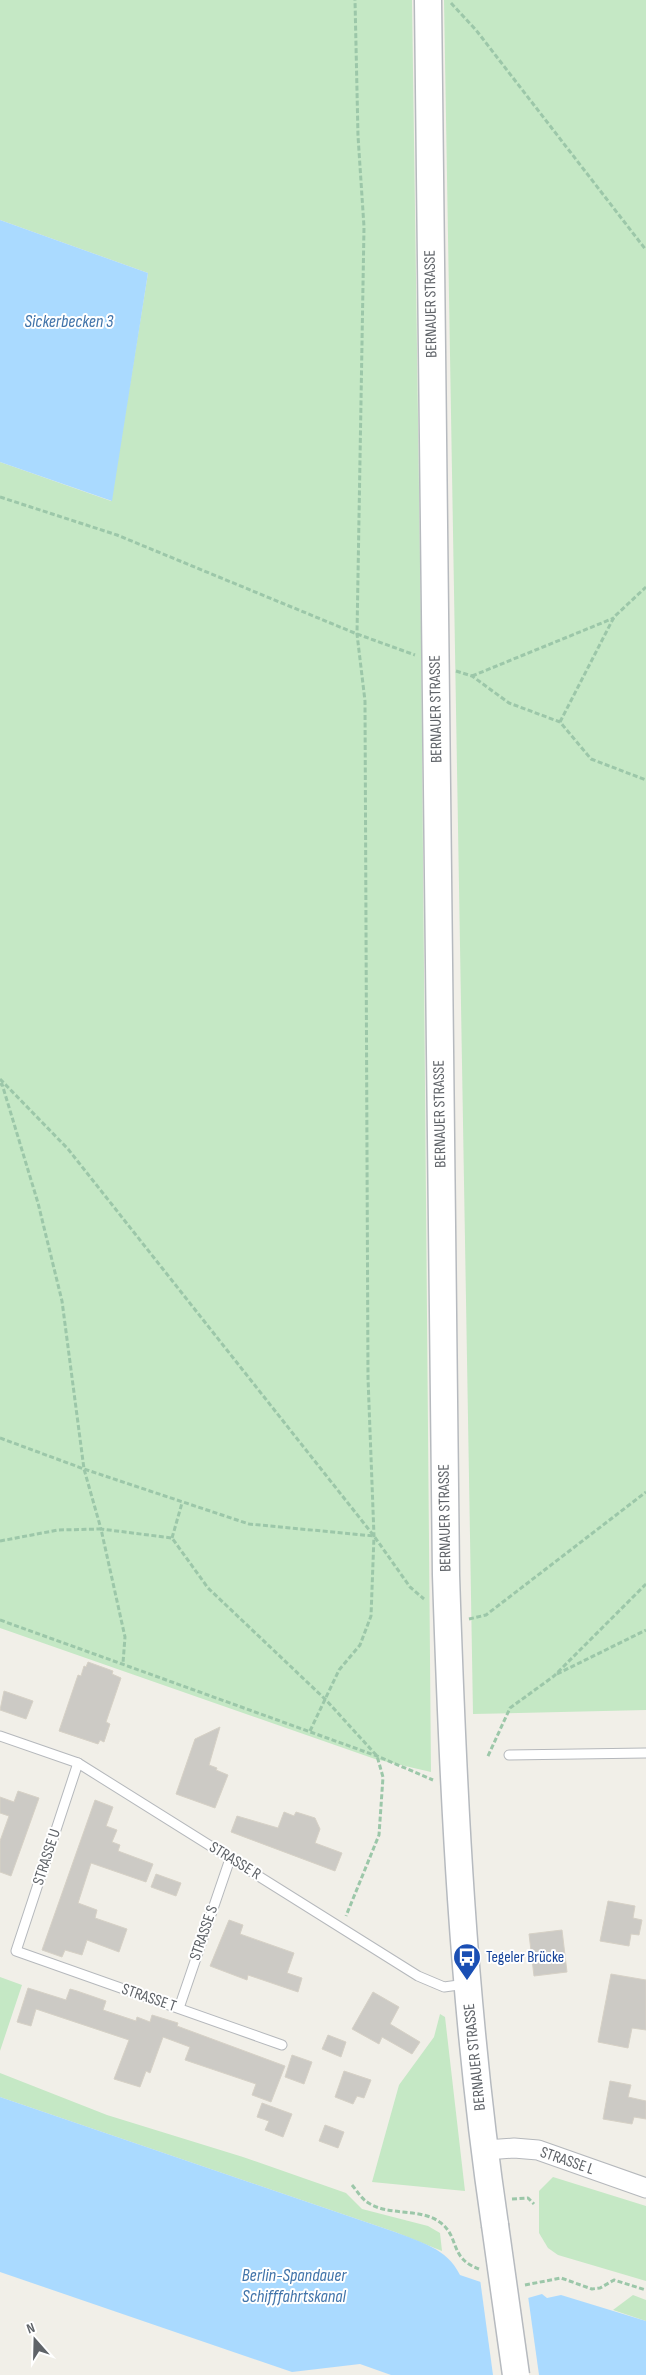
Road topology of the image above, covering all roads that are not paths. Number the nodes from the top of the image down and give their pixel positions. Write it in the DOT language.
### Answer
graph roads {
  1 [pos="428,0"];
  2 [pos="0,1736"];
  3 [pos="646,1753"];
  4 [pos="509,1755"];
  5 [pos="78,1763"];
  6 [pos="230,1859"];
  7 [pos="16,1951"];
  8 [pos="467,1984"];
  9 [pos="178,2008"];
  10 [pos="282,2045"];
  11 [pos="486,2150"];
  12 [pos="646,2188"];
  13 [pos="516,2375"];
  1 -- 8 [label="main road, BERNAUER STRASSE"];
  2 -- 5 [label="lane, STRASSE R"];
  3 -- 4 [label="lane"];
  5 -- 6 [label="lane, STRASSE R"];
  5 -- 7 [label="lane, STRASSE U"];
  6 -- 8 [label="lane, STRASSE R"];
  6 -- 9 [label="lane, STRASSE S"];
  7 -- 9 [label="lane, STRASSE T"];
  8 -- 11 [label="main road, BERNAUER STRASSE"];
  9 -- 10 [label="lane, STRASSE T"];
  11 -- 12 [label="street, STRASSE L"];
  11 -- 13 [label="main road, BERNAUER STRASSE, bridge"];
}
